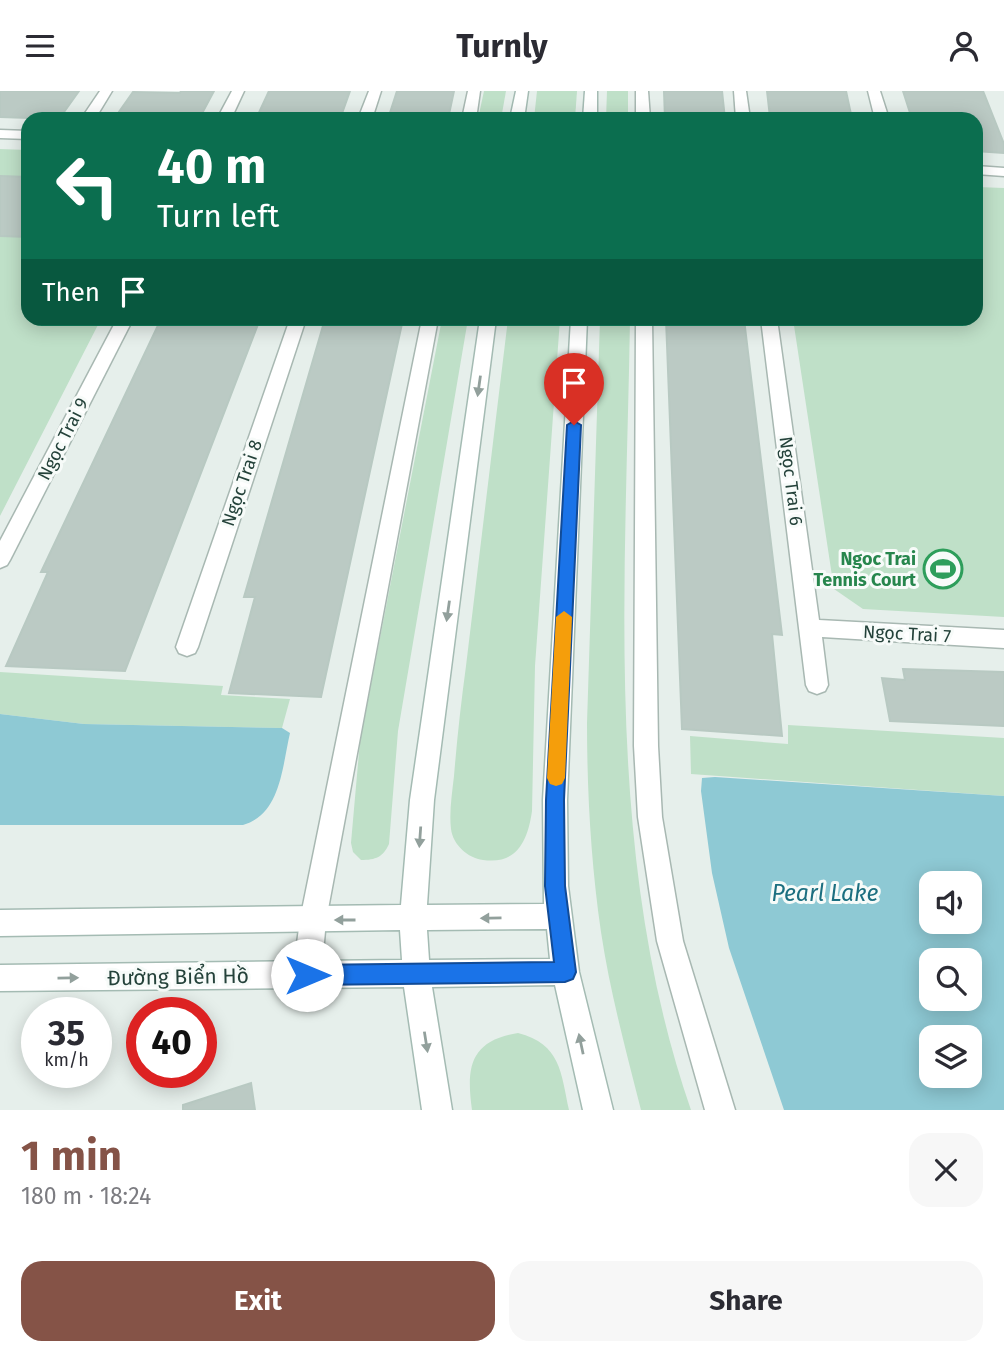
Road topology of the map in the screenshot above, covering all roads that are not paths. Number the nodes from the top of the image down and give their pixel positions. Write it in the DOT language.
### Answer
graph roads {
  1 [pos="106,91"];
  2 [pos="239,91"];
  3 [pos="374,91"];
  4 [pos="474,91"];
  5 [pos="522,91"];
  6 [pos="592,91"];
  7 [pos="642,91"];
  8 [pos="740,91"];
  9 [pos="874,91"];
  10 [pos="92,112"];
  11 [pos="228,112"];
  12 [pos="367,112"];
  13 [pos="470,112"];
  14 [pos="518,112"];
  15 [pos="590,112"];
  16 [pos="643,112"];
  17 [pos="742,112"];
  18 [pos="880,112"];
  19 [pos="0,134"];
  20 [pos="21,135"];
  21 [pos="983,170"];
  22 [pos="1004,171"];
  23 [pos="121,326"];
  24 [pos="296,326"];
  25 [pos="429,326"];
  26 [pos="487,326"];
  27 [pos="579,326"];
  28 [pos="644,326"];
  29 [pos="770,326"];
  30 [pos="0,560"];
  31 [pos="809,628"];
  32 [pos="1004,639"];
  33 [pos="187,647"];
  34 [pos="817,685"];
  35 [pos="559,916"];
  36 [pos="313,920"];
  37 [pos="413,920"];
  38 [pos="0,923"];
  39 [pos="565,972"];
  40 [pos="416,974"];
  41 [pos="307,975"];
  42 [pos="0,978"];
  43 [pos="437,1110"];
  44 [pos="598,1110"];
  45 [pos="720,1110"];
  1 -- 10 [label="street"];
  2 -- 11 [label="street"];
  3 -- 12 [label="street"];
  4 -- 13 [label="street"];
  5 -- 14 [label="street"];
  6 -- 15 [label="street"];
  7 -- 16 [label="street"];
  8 -- 17 [label="street"];
  9 -- 18 [label="street"];
  19 -- 20 [label="street"];
  21 -- 22 [label="street"];
  23 -- 30 [label="street, Ngọc Trai 9"];
  24 -- 33 [label="street, Ngọc Trai 8"];
  25 -- 36 [label="street"];
  26 -- 37 [label="street, one-way"];
  27 -- 35 [label="street"];
  28 -- 45 [label="street"];
  29 -- 31 [label="street, Ngọc Trai 6"];
  31 -- 32 [label="street, Ngọc Trai 7"];
  31 -- 34 [label="street, Ngọc Trai 6"];
  35 -- 37 [label="street, one-way"];
  35 -- 39 [label="street"];
  37 -- 36 [label="street, one-way"];
  36 -- 38 [label="street"];
  36 -- 41 [label="street"];
  37 -- 40 [label="street"];
  39 -- 40 [label="street, Đường Biển Hồ"];
  44 -- 39 [label="street, one-way"];
  40 -- 41 [label="street, Đường Biển Hồ"];
  40 -- 43 [label="street, one-way"];
  42 -- 41 [label="street, Đường Biển Hồ, one-way"];
}
